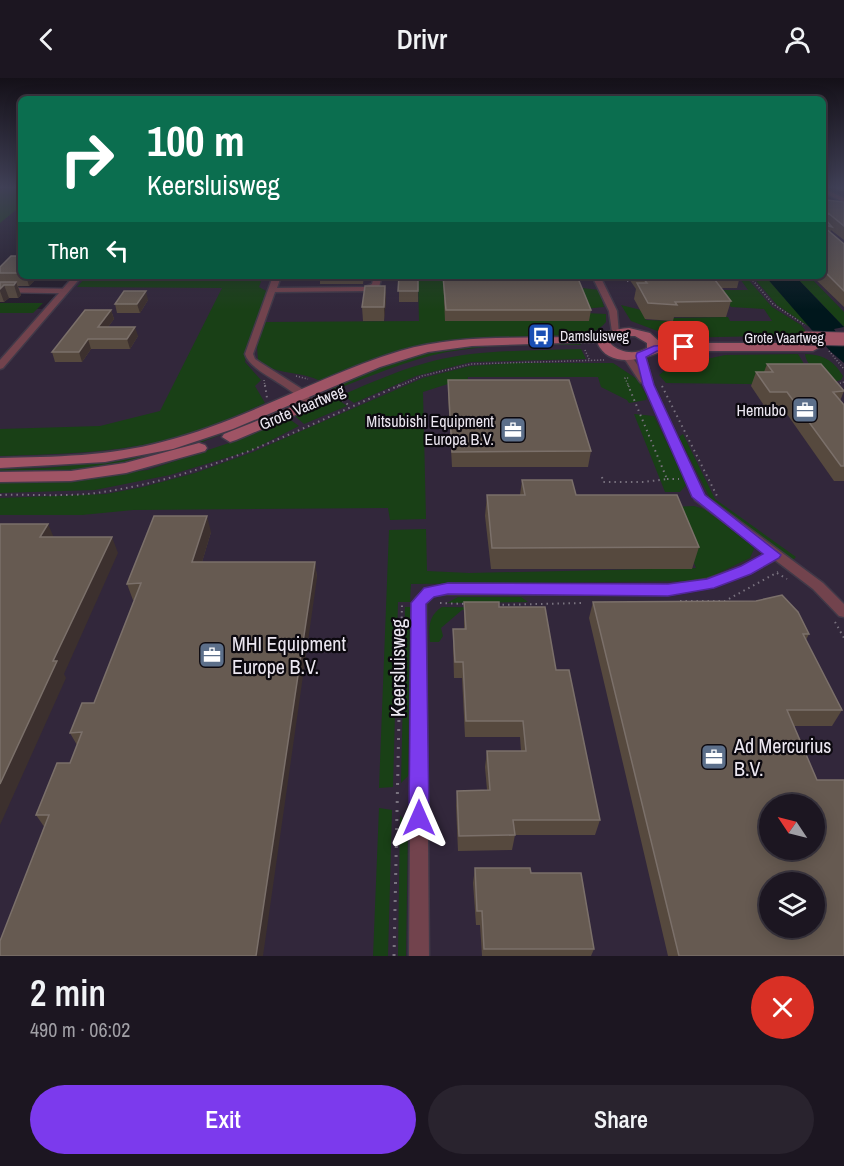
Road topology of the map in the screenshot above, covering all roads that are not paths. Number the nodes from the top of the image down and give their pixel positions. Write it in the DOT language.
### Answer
graph roads {
  1 [pos="75,279"];
  2 [pos="277,279"];
  3 [pos="377,279"];
  4 [pos="597,279"];
  5 [pos="0,290"];
  6 [pos="272,290"];
  7 [pos="65,291"];
  8 [pos="615,316"];
  9 [pos="632,332"];
  10 [pos="809,338"];
  11 [pos="844,339"];
  12 [pos="608,340"];
  13 [pos="653,344"];
  14 [pos="844,347"];
  15 [pos="623,355"];
  16 [pos="641,356"];
  17 [pos="0,366"];
  18 [pos="266,372"];
  19 [pos="648,385"];
  20 [pos="301,399"];
  21 [pos="0,463"];
  22 [pos="0,477"];
  23 [pos="774,555"];
  24 [pos="838,615"];
  25 [pos="419,956"];
  1 -- 7 [label="street"];
  2 -- 6 [label="street"];
  3 -- 6 [label="street"];
  4 -- 8 [label="street"];
  5 -- 7 [label="lane"];
  6 -- 18 [label="street"];
  7 -- 17 [label="street"];
  8 -- 9 [label="street"];
  8 -- 12 [label="street"];
  9 -- 12 [label="main road, Grote Vaartweg"];
  9 -- 13 [label="main road"];
  10 -- 11 [label="main road, Grote Vaartweg, bridge"];
  10 -- 13 [label="main road, Grote Vaartweg"];
  10 -- 14 [label="main road, Grote Vaartweg"];
  12 -- 15 [label="main road"];
  12 -- 20 [label="main road, Grote Vaartweg"];
  13 -- 16 [label="main road"];
  15 -- 16 [label="main road"];
  15 -- 19 [label="street"];
  16 -- 19 [label="street"];
  18 -- 20 [label="street"];
  18 -- 20 [label="street"];
  19 -- 23 [label="street"];
  20 -- 21 [label="main road, Grote Vaartweg"];
  20 -- 22 [label="main road, Grote Vaartweg"];
  23 -- 24 [label="street"];
  23 -- 25 [label="street, Keersluisweg"];
}
